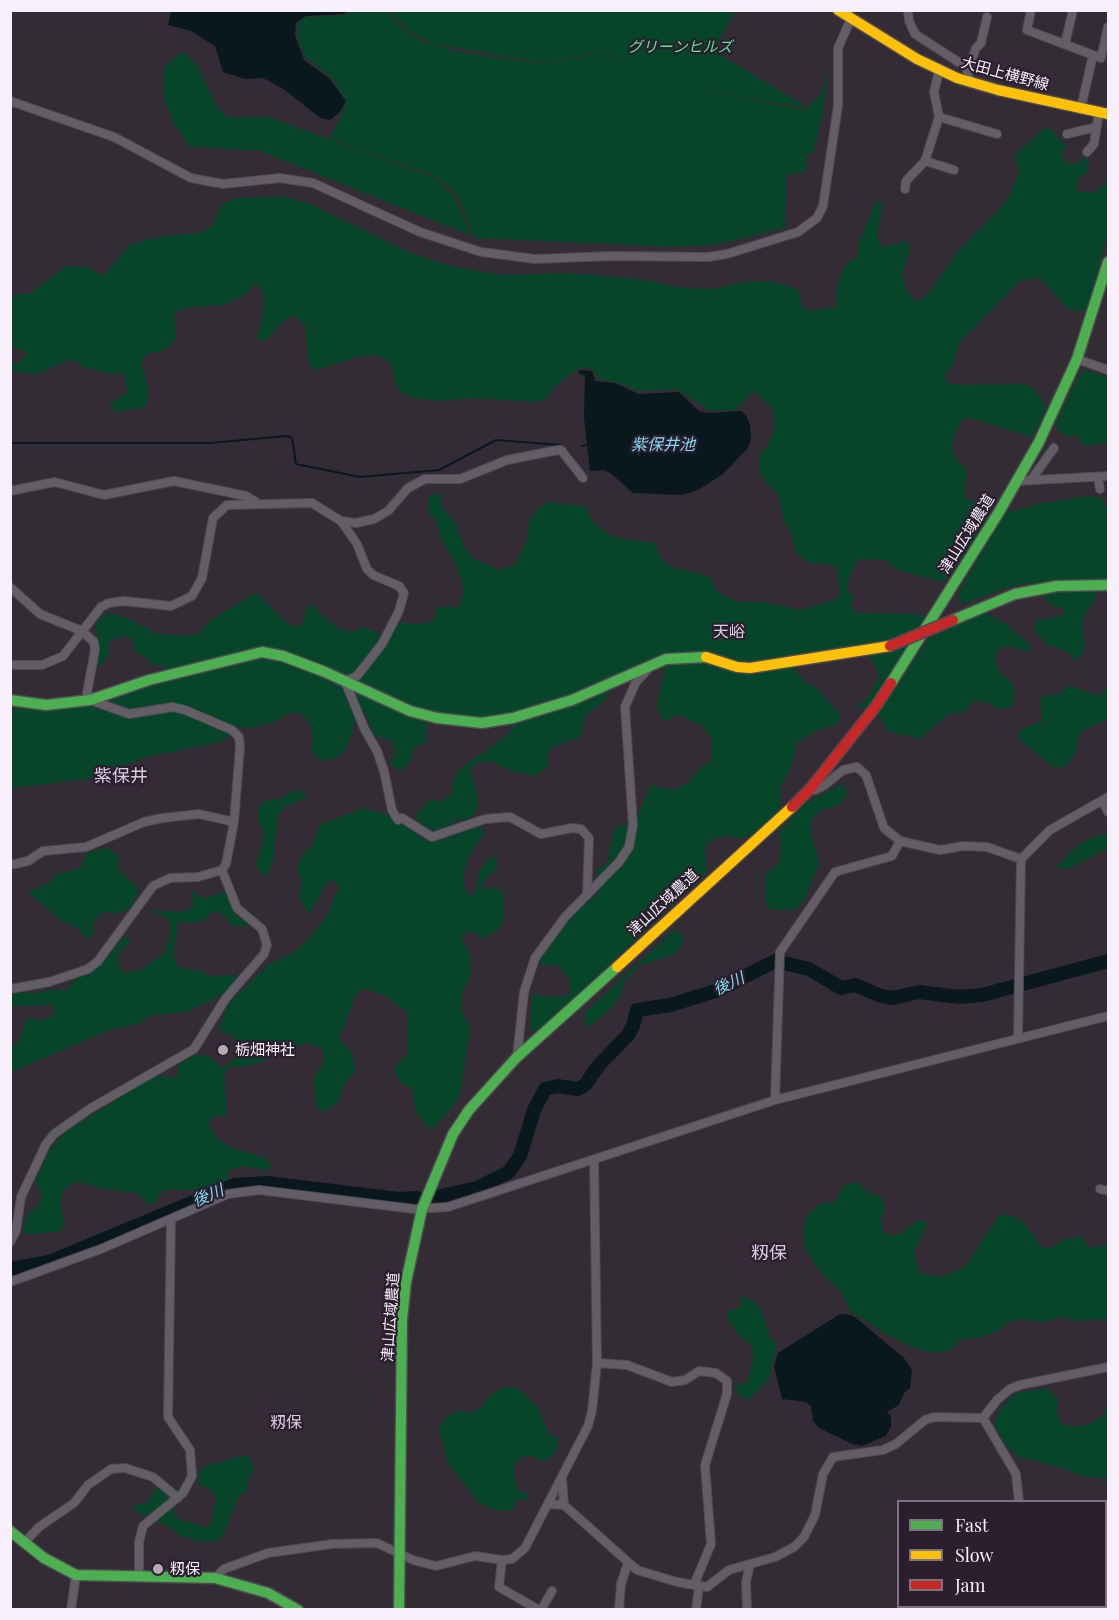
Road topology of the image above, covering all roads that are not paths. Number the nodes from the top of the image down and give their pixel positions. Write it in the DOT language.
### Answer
graph roads {
  1 [pos="838,10"];
  2 [pos="908,10"];
  3 [pos="1031,10"];
  4 [pos="1073,10"];
  5 [pos="987,17"];
  6 [pos="851,19"];
  7 [pos="1108,27"];
  8 [pos="1065,44"];
  9 [pos="1093,55"];
  10 [pos="939,70"];
  11 [pos="968,70"];
  12 [pos="970,82"];
  13 [pos="10,101"];
  14 [pos="1081,108"];
  15 [pos="1104,113"];
  16 [pos="939,117"];
  17 [pos="1097,127"];
  18 [pos="997,134"];
  19 [pos="1067,134"];
  20 [pos="1087,152"];
  21 [pos="926,161"];
  22 [pos="954,170"];
  23 [pos="905,189"];
  24 [pos="1108,261"];
  25 [pos="1077,359"];
  26 [pos="1108,370"];
  27 [pos="1054,448"];
  28 [pos="1108,476"];
  29 [pos="583,478"];
  30 [pos="1098,478"];
  31 [pos="1031,480"];
  32 [pos="1018,481"];
  33 [pos="1100,489"];
  34 [pos="10,491"];
  35 [pos="256,502"];
  36 [pos="341,521"];
  37 [pos="1108,585"];
  38 [pos="10,587"];
  39 [pos="82,630"];
  40 [pos="654,662"];
  41 [pos="10,665"];
  42 [pos="345,681"];
  43 [pos="90,699"];
  44 [pos="10,700"];
  45 [pos="810,789"];
  46 [pos="1106,800"];
  47 [pos="1108,812"];
  48 [pos="234,822"];
  49 [pos="900,841"];
  50 [pos="1021,859"];
  51 [pos="10,865"];
  52 [pos="222,870"];
  53 [pos="587,895"];
  54 [pos="10,989"];
  55 [pos="1108,1016"];
  56 [pos="1018,1038"];
  57 [pos="516,1058"];
  58 [pos="775,1100"];
  59 [pos="594,1159"];
  60 [pos="422,1209"];
  61 [pos="171,1219"];
  62 [pos="10,1242"];
  63 [pos="10,1282"];
  64 [pos="597,1363"];
  65 [pos="1108,1367"];
  66 [pos="983,1418"];
  67 [pos="562,1478"];
  68 [pos="178,1498"];
  69 [pos="1019,1500"];
  70 [pos="549,1504"];
  71 [pos="564,1505"];
  72 [pos="10,1531"];
  73 [pos="24,1543"];
  74 [pos="400,1553"];
  75 [pos="502,1560"];
  76 [pos="628,1563"];
  77 [pos="750,1564"];
  78 [pos="76,1575"];
  79 [pos="139,1577"];
  80 [pos="215,1578"];
  81 [pos="696,1586"];
  82 [pos="552,1590"];
  83 [pos="71,1610"];
  84 [pos="298,1610"];
  85 [pos="399,1610"];
  86 [pos="540,1610"];
  87 [pos="619,1610"];
  88 [pos="696,1610"];
  89 [pos="747,1610"];
  1 -- 6 [label="street, 大田上横野線"];
  2 -- 11 [label="street"];
  3 -- 8 [label="street"];
  4 -- 8 [label="street"];
  5 -- 11 [label="street"];
  6 -- 10 [label="street, 大田上横野線"];
  6 -- 13 [label="street"];
  7 -- 9 [label="street"];
  8 -- 9 [label="street"];
  9 -- 14 [label="street"];
  10 -- 12 [label="street, 大田上横野線"];
  10 -- 16 [label="street"];
  11 -- 12 [label="street"];
  12 -- 14 [label="street, 大田上横野線"];
  14 -- 15 [label="street, 大田上横野線"];
  15 -- 17 [label="street"];
  16 -- 18 [label="street"];
  16 -- 21 [label="street"];
  17 -- 19 [label="street"];
  17 -- 20 [label="street"];
  21 -- 22 [label="street"];
  21 -- 23 [label="street"];
  24 -- 25 [label="street, 津山広域農道"];
  25 -- 26 [label="street"];
  25 -- 32 [label="street, 津山広域農道"];
  27 -- 31 [label="street"];
  28 -- 30 [label="street"];
  29 -- 36 [label="street"];
  30 -- 31 [label="street"];
  30 -- 33 [label="street"];
  31 -- 32 [label="street"];
  32 -- 45 [label="street, 津山広域農道"];
  34 -- 35 [label="street"];
  35 -- 36 [label="street"];
  35 -- 39 [label="street"];
  36 -- 42 [label="street"];
  37 -- 40 [label="street, bridge"];
  38 -- 39 [label="street"];
  39 -- 41 [label="street"];
  39 -- 43 [label="street"];
  40 -- 42 [label="street"];
  40 -- 53 [label="street"];
  42 -- 43 [label="street"];
  42 -- 53 [label="street"];
  43 -- 44 [label="street"];
  43 -- 48 [label="street"];
  45 -- 49 [label="street"];
  45 -- 57 [label="street, 津山広域農道"];
  46 -- 47 [label="street"];
  46 -- 50 [label="street"];
  48 -- 51 [label="street"];
  48 -- 52 [label="street"];
  49 -- 50 [label="street"];
  49 -- 58 [label="street"];
  50 -- 56 [label="street"];
  52 -- 54 [label="street"];
  52 -- 62 [label="street"];
  53 -- 57 [label="street"];
  55 -- 56 [label="street"];
  56 -- 58 [label="street"];
  57 -- 60 [label="street, 津山広域農道"];
  58 -- 59 [label="street"];
  59 -- 60 [label="street"];
  59 -- 64 [label="street"];
  60 -- 61 [label="street"];
  60 -- 74 [label="street, 津山広域農道"];
  61 -- 63 [label="street"];
  61 -- 68 [label="street"];
  64 -- 67 [label="street"];
  64 -- 81 [label="street"];
  65 -- 66 [label="street"];
  66 -- 69 [label="street"];
  66 -- 77 [label="street"];
  67 -- 70 [label="street"];
  67 -- 71 [label="street"];
  68 -- 73 [label="street"];
  68 -- 79 [label="street"];
  70 -- 71 [label="street"];
  70 -- 75 [label="street"];
  71 -- 76 [label="street"];
  72 -- 73 [label="street"];
  73 -- 78 [label="street"];
  74 -- 75 [label="street"];
  74 -- 80 [label="street"];
  74 -- 85 [label="street, 津山広域農道"];
  75 -- 86 [label="street"];
  76 -- 81 [label="street"];
  76 -- 87 [label="street"];
  77 -- 81 [label="street"];
  77 -- 89 [label="street"];
  78 -- 79 [label="street"];
  78 -- 83 [label="street"];
  79 -- 80 [label="street"];
  80 -- 84 [label="street"];
  81 -- 88 [label="street"];
  82 -- 86 [label="street"];
}
